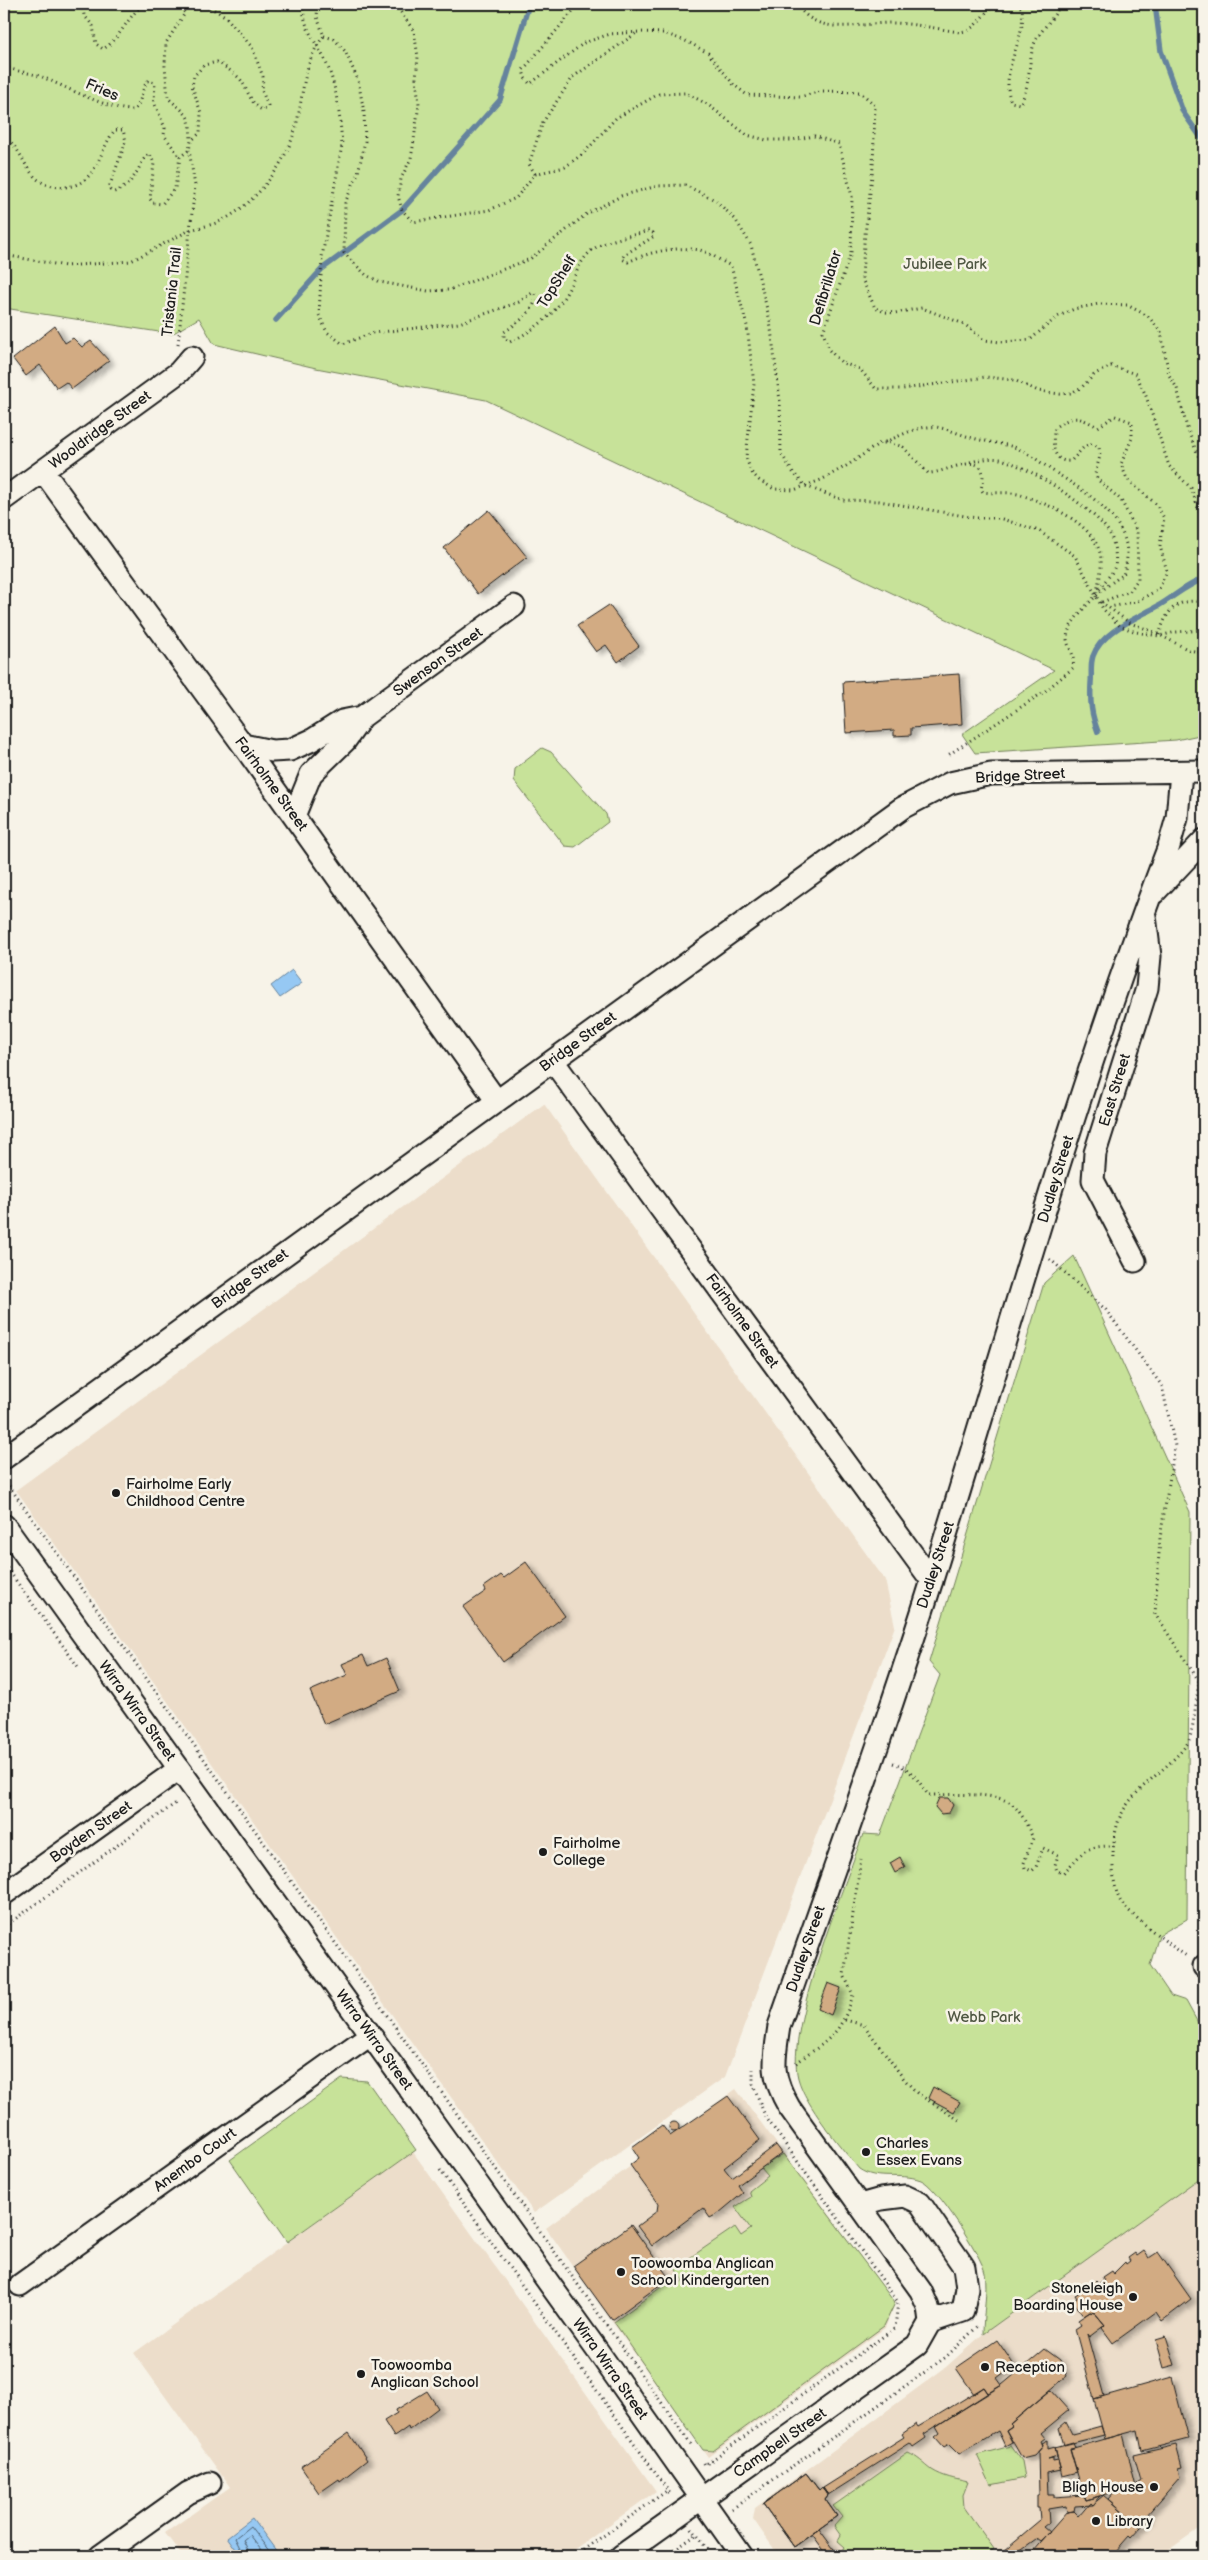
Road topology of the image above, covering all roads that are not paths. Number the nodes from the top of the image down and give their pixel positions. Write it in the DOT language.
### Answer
graph roads {
  1 [pos="186,364"];
  2 [pos="43,472"];
  3 [pos="4,500"];
  4 [pos="514,606"];
  5 [pos="362,717"];
  6 [pos="243,745"];
  7 [pos="1204,771"];
  8 [pos="1181,772"];
  9 [pos="294,816"];
  10 [pos="1204,840"];
  11 [pos="1146,905"];
  12 [pos="553,1061"];
  13 [pos="496,1100"];
  14 [pos="1135,1261"];
  15 [pos="4,1458"];
  16 [pos="4,1525"];
  17 [pos="932,1581"];
  18 [pos="179,1770"];
  19 [pos="4,1894"];
  20 [pos="370,2035"];
  21 [pos="860,2205"];
  22 [pos="20,2285"];
  23 [pos="930,2322"];
  24 [pos="210,2483"];
  25 [pos="700,2499"];
  26 [pos="100,2556"];
  27 [pos="621,2556"];
  28 [pos="742,2556"];
  1 -- 2 [label="street, Wooldridge Street"];
  2 -- 3 [label="street, Wooldridge Street"];
  2 -- 6 [label="street, Fairholme Street"];
  4 -- 5 [label="street, Swenson Street"];
  5 -- 6 [label="street, Swenson Street"];
  5 -- 9 [label="street, Swenson Street"];
  6 -- 9 [label="street, Fairholme Street"];
  7 -- 8 [label="street, Bridge Street"];
  8 -- 11 [label="street, Dudley Street"];
  8 -- 12 [label="street, Bridge Street"];
  9 -- 13 [label="street, Fairholme Street"];
  10 -- 11 [label="street"];
  11 -- 14 [label="street, East Street"];
  11 -- 17 [label="street, Dudley Street"];
  12 -- 13 [label="street, Bridge Street"];
  12 -- 17 [label="street, Fairholme Street"];
  13 -- 15 [label="street, Bridge Street"];
  16 -- 18 [label="street, Wirra Wirra Street"];
  17 -- 21 [label="street, Dudley Street"];
  18 -- 19 [label="street, Boyden Street"];
  18 -- 20 [label="street, Wirra Wirra Street"];
  20 -- 22 [label="street, Anembo Court"];
  20 -- 25 [label="street, Wirra Wirra Street"];
  21 -- 23 [label="street"];
  21 -- 23 [label="street"];
  23 -- 25 [label="street, Campbell Street"];
  24 -- 26 [label="street"];
  25 -- 27 [label="street, Campbell Street"];
  25 -- 28 [label="street, Wirra Wirra Street"];
}
